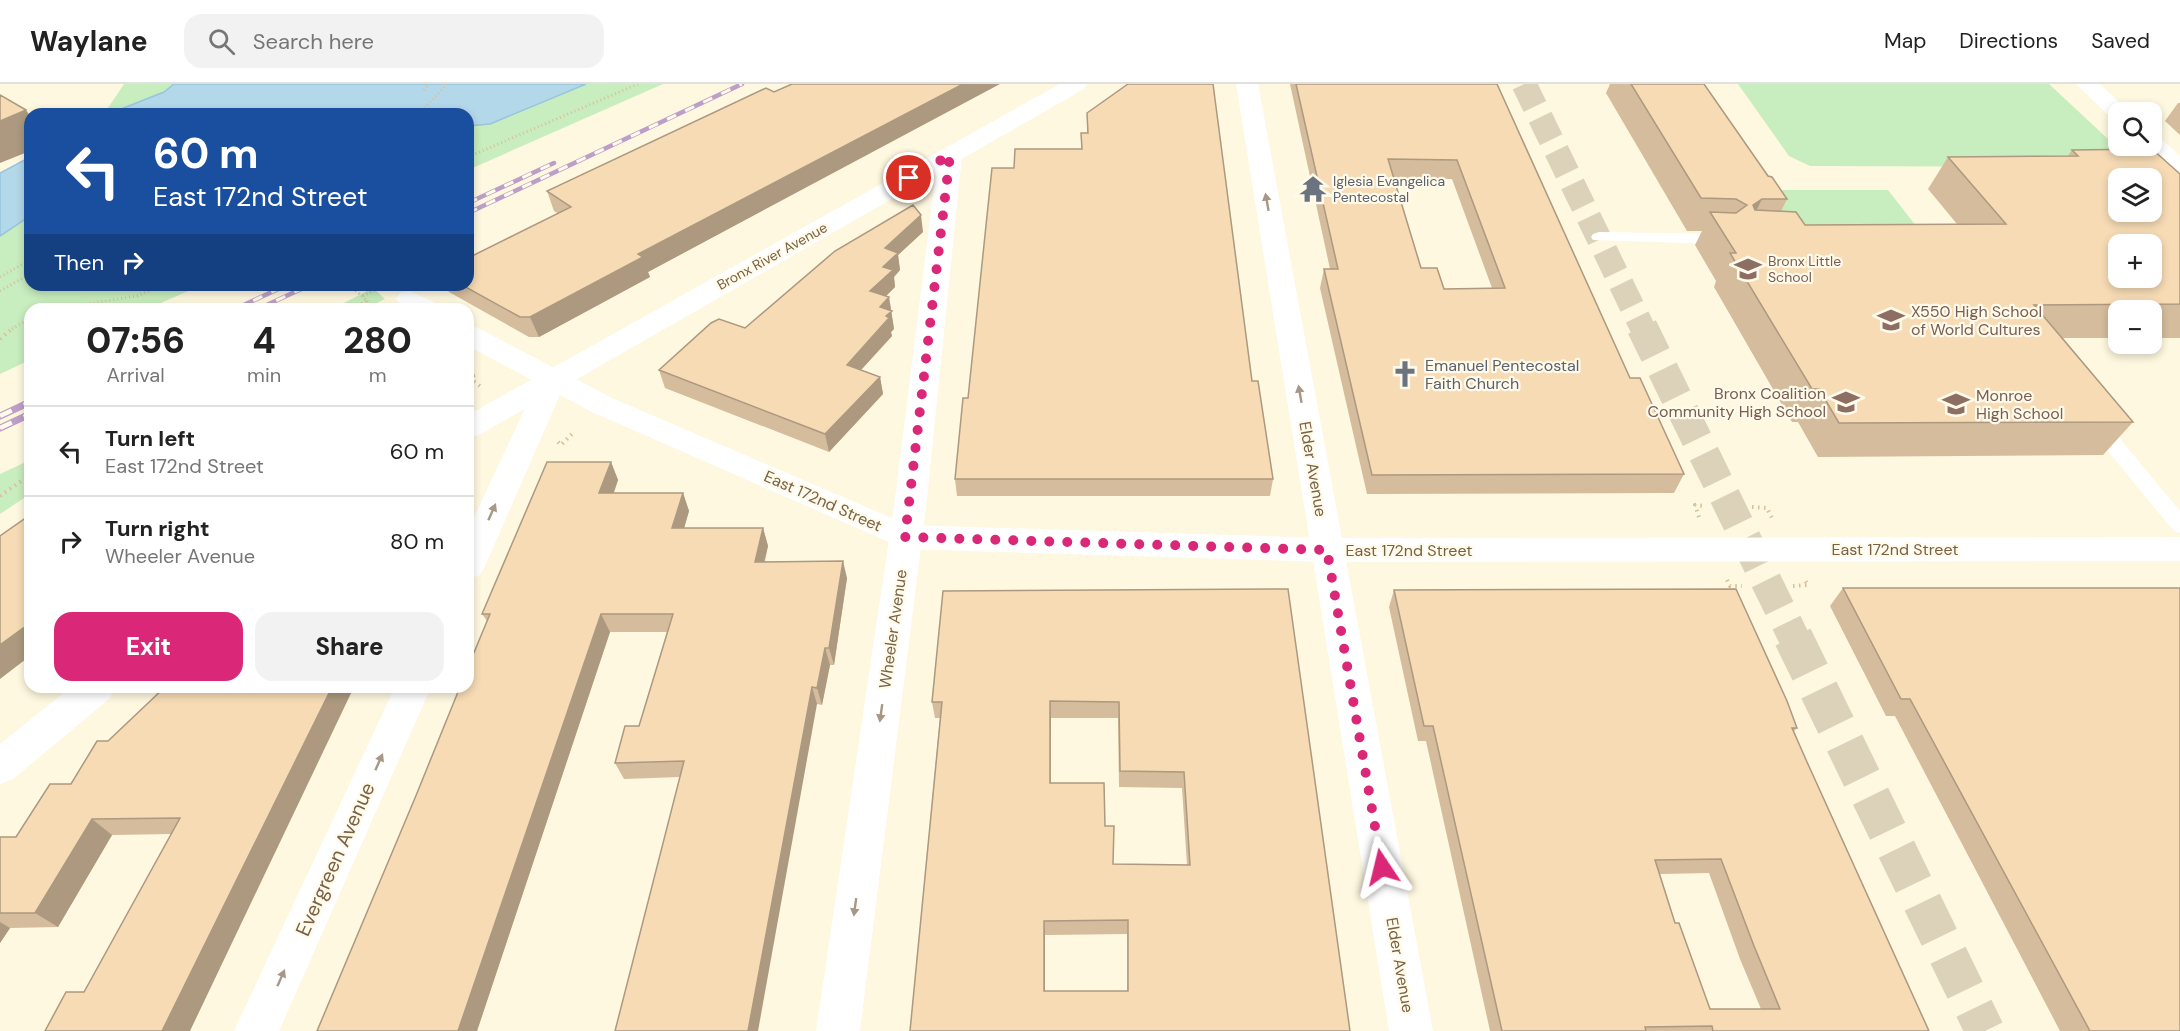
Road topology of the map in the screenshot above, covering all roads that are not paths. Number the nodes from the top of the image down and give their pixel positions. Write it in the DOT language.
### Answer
graph roads {
  1 [pos="1077,84"];
  2 [pos="1247,84"];
  3 [pos="2087,84"];
  4 [pos="2108,103"];
  5 [pos="2162,152"];
  6 [pos="950,155"];
  7 [pos="2180,169"];
  8 [pos="1599,237"];
  9 [pos="1721,240"];
  10 [pos="474,337"];
  11 [pos="552,381"];
  12 [pos="474,425"];
  13 [pos="2105,434"];
  14 [pos="905,537"];
  15 [pos="2179,545"];
  16 [pos="1327,550"];
  17 [pos="474,553"];
  18 [pos="90,693"];
  19 [pos="410,693"];
  20 [pos="0,767"];
  21 [pos="256,1031"];
  22 [pos="838,1031"];
  23 [pos="1411,1031"];
  1 -- 6 [label="street, Bronx River Avenue"];
  16 -- 2 [label="street, Elder Avenue, one-way"];
  3 -- 4 [label="street"];
  5 -- 7 [label="street"];
  6 -- 11 [label="street, Bronx River Avenue"];
  6 -- 14 [label="street, Wheeler Avenue"];
  8 -- 9 [label="lane"];
  10 -- 11 [label="street, East 172nd Street"];
  11 -- 12 [label="street, Bronx River Avenue"];
  11 -- 14 [label="street, East 172nd Street"];
  17 -- 11 [label="street, one-way"];
  13 -- 15 [label="lane"];
  14 -- 16 [label="street, East 172nd Street"];
  14 -- 22 [label="street, Wheeler Avenue, one-way"];
  15 -- 16 [label="street, East 172nd Street"];
  16 -- 23 [label="street, Elder Avenue"];
  18 -- 20 [label="street"];
  21 -- 19 [label="street, Evergreen Avenue, one-way"];
}
